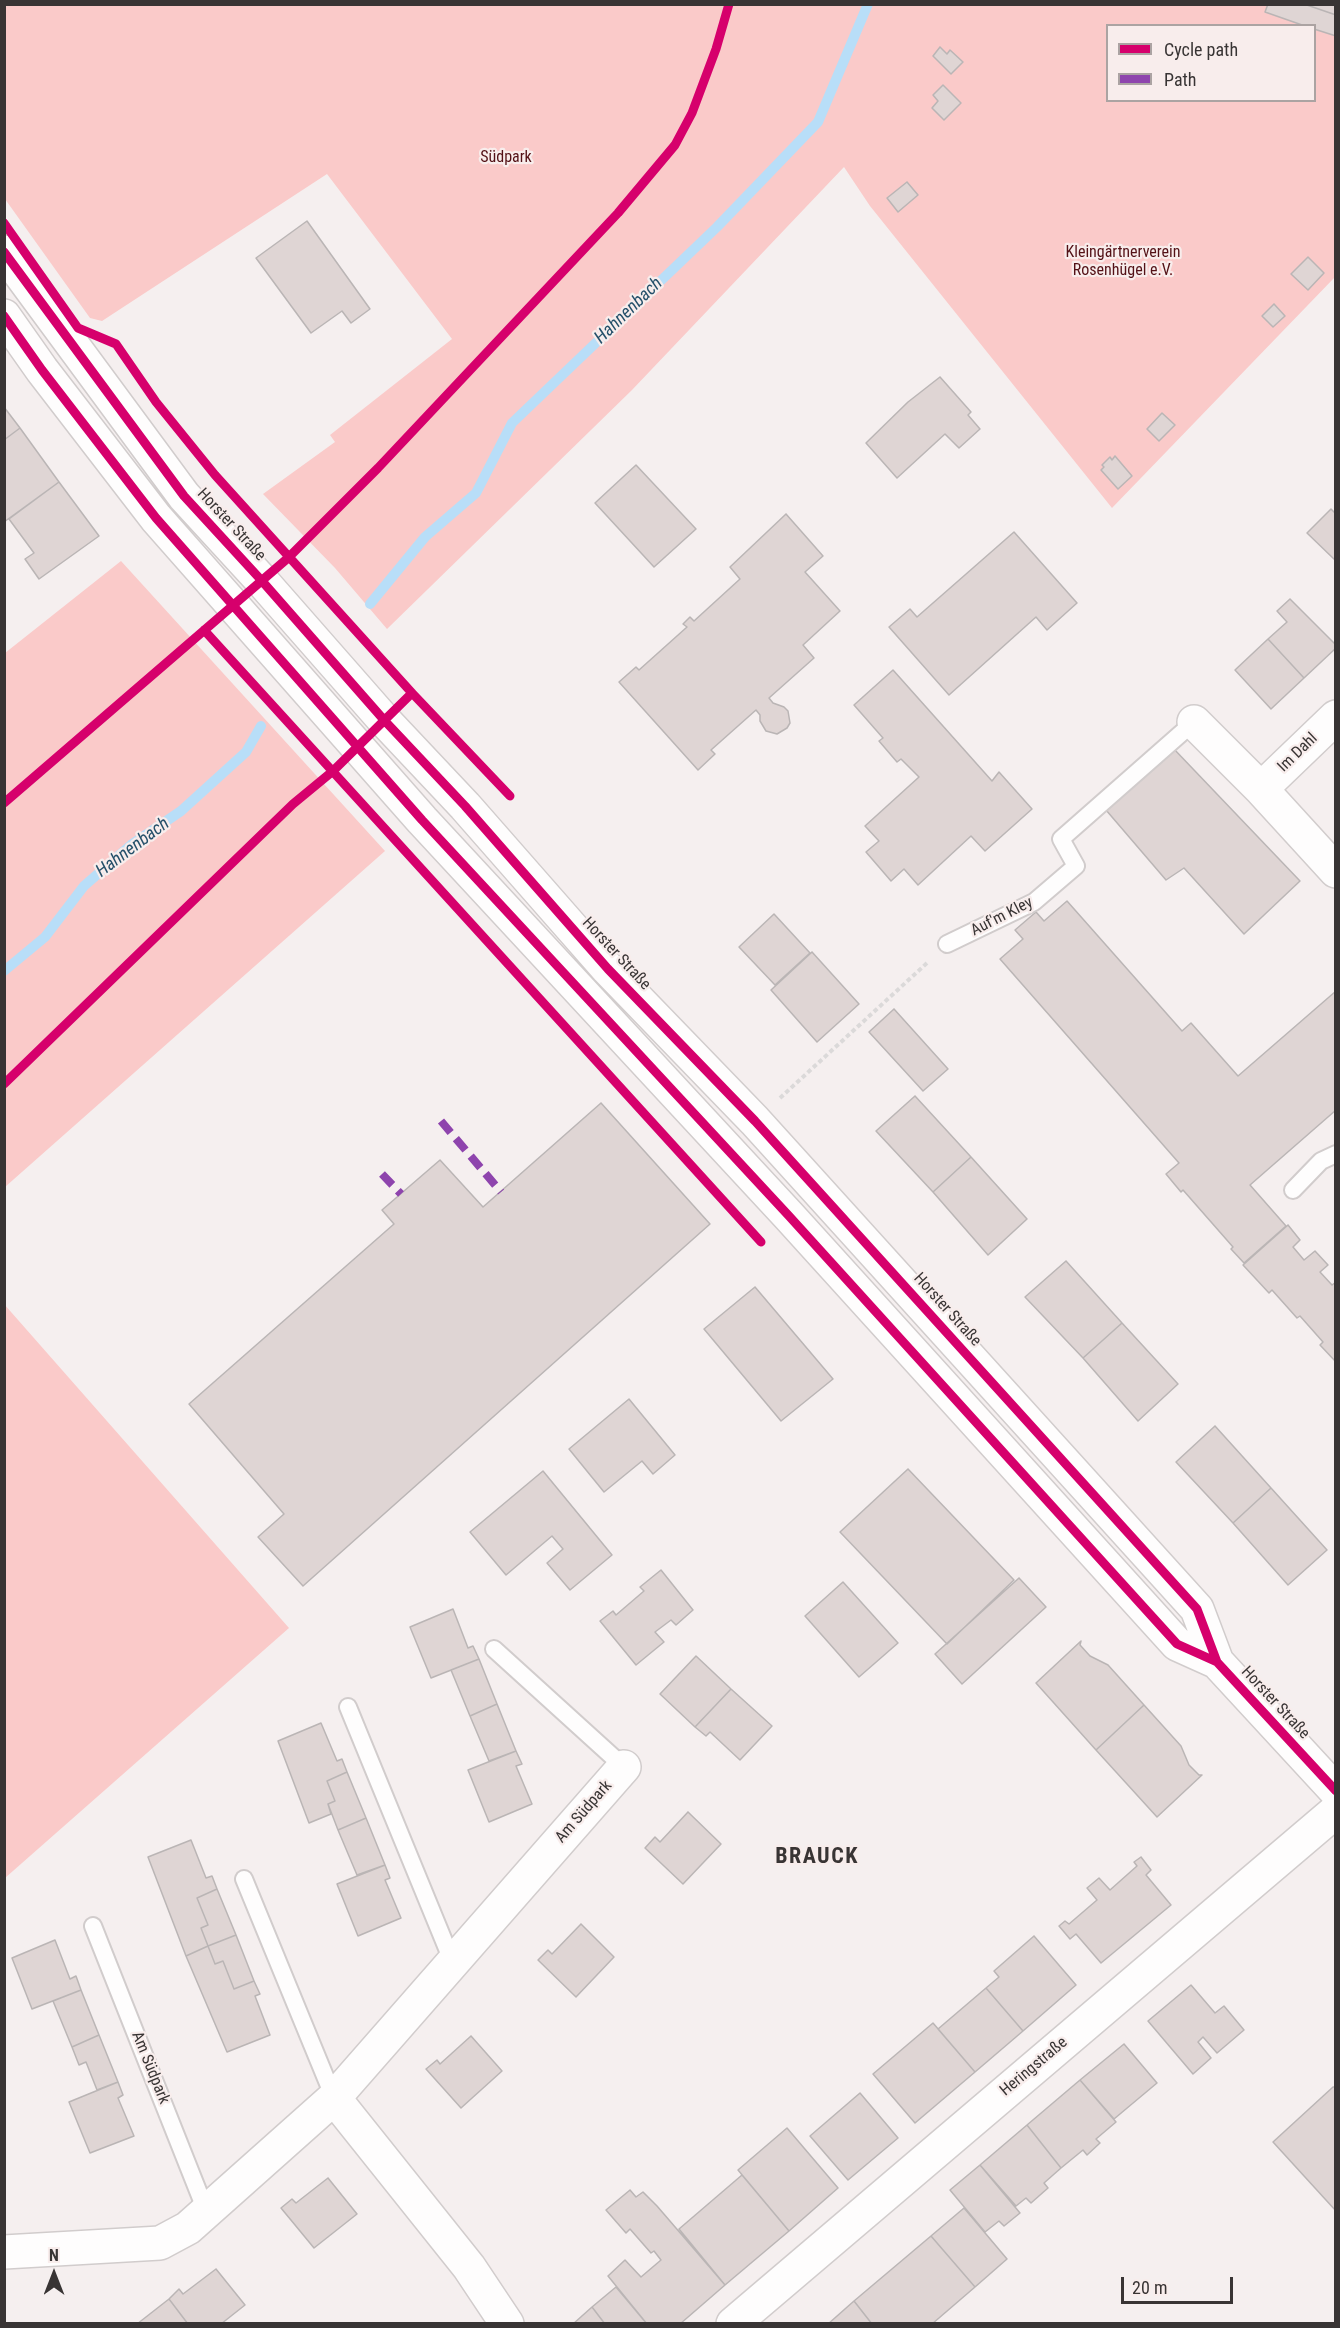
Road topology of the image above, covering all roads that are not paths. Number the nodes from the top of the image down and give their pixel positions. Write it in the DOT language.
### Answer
graph roads {
  1 [pos="9,266"];
  2 [pos="4,316"];
  3 [pos="170,507"];
  4 [pos="1335,717"];
  5 [pos="1194,722"];
  6 [pos="1261,789"];
  7 [pos="1335,871"];
  8 [pos="947,944"];
  9 [pos="1335,1154"];
  10 [pos="1293,1190"];
  11 [pos="494,1649"];
  12 [pos="1217,1662"];
  13 [pos="348,1707"];
  14 [pos="624,1767"];
  15 [pos="1335,1791"];
  16 [pos="1335,1811"];
  17 [pos="244,1879"];
  18 [pos="93,1926"];
  19 [pos="453,1963"];
  20 [pos="334,2098"];
  21 [pos="206,2211"];
  22 [pos="4,2252"];
  23 [pos="507,2324"];
  24 [pos="733,2324"];
  1 -- 3 [label="main road, Horster Straße"];
  2 -- 3 [label="main road, Horster Straße"];
  3 -- 12 [label="main road, Horster Straße"];
  3 -- 12 [label="main road, Horster Straße"];
  4 -- 6 [label="main road, Im Dahl"];
  5 -- 6 [label="main road, Auf'm Kley"];
  5 -- 8 [label="lane, Auf'm Kley"];
  6 -- 7 [label="main road, Auf'm Kley"];
  9 -- 10 [label="lane"];
  11 -- 14 [label="lane, Am Südpark"];
  12 -- 15 [label="main road, Horster Straße"];
  13 -- 19 [label="lane"];
  14 -- 19 [label="main road, Am Südpark"];
  16 -- 24 [label="main road, Heringstraße"];
  17 -- 20 [label="lane"];
  18 -- 21 [label="lane, Am Südpark"];
  19 -- 20 [label="main road, Am Südpark"];
  20 -- 21 [label="main road, Am Südpark"];
  20 -- 23 [label="main road"];
  21 -- 22 [label="main road, Am Südpark"];
}
